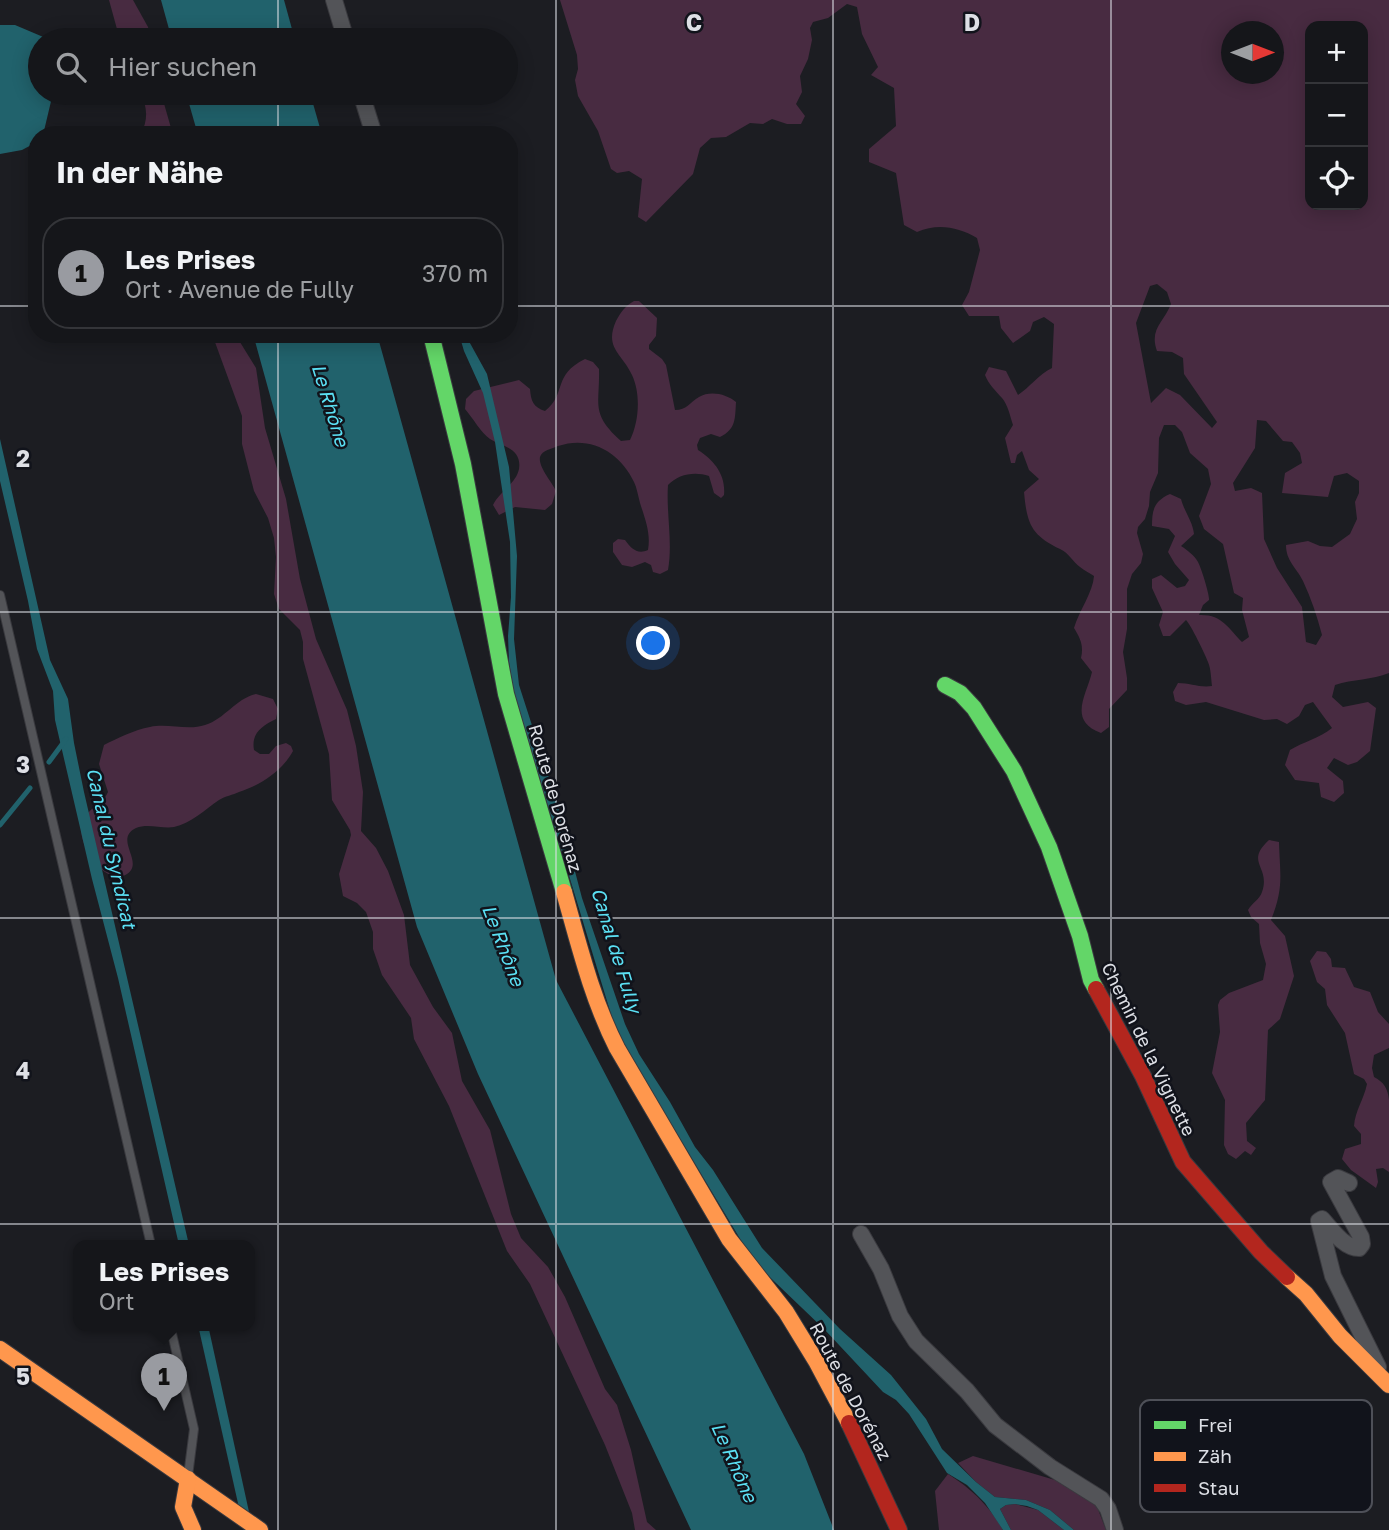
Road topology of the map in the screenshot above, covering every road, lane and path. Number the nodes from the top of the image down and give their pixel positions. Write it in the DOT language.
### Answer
graph roads {
  1 [pos="334,0"];
  2 [pos="342,28"];
  3 [pos="365,105"];
  4 [pos="371,126"];
  5 [pos="433,343"];
  6 [pos="0,595"];
  7 [pos="945,685"];
  8 [pos="1349,1183"];
  9 [pos="861,1234"];
  10 [pos="150,1240"];
  11 [pos="171,1331"];
  12 [pos="0,1349"];
  13 [pos="1389,1385"];
  14 [pos="188,1479"];
  15 [pos="193,1530"];
  16 [pos="260,1530"];
  17 [pos="899,1530"];
  18 [pos="1115,1530"];
  1 -- 2 [label="street"];
  3 -- 4 [label="street"];
  5 -- 17 [label="street, Route de Dorénaz"];
  6 -- 10 [label="lane"];
  7 -- 13 [label="street, Chemin de la Vignette"];
  8 -- 13 [label="street"];
  9 -- 18 [label="street"];
  11 -- 14 [label="lane"];
  12 -- 14 [label="street"];
  14 -- 15 [label="street"];
  14 -- 16 [label="street"];
}
